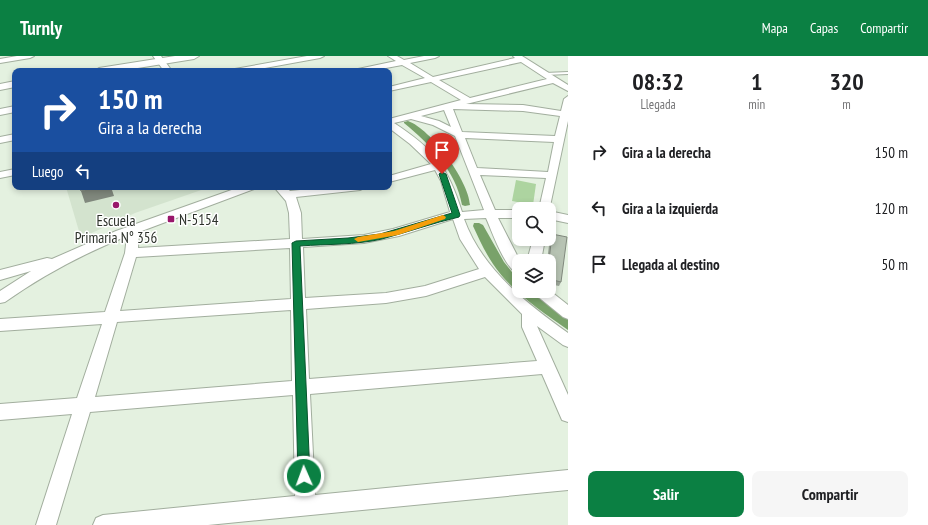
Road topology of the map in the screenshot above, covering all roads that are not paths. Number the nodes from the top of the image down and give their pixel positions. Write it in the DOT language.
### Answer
graph roads {
  1 [pos="30,56"];
  2 [pos="194,56"];
  3 [pos="277,56"];
  4 [pos="320,56"];
  5 [pos="392,56"];
  6 [pos="435,56"];
  7 [pos="519,58"];
  8 [pos="159,59"];
  9 [pos="0,61"];
  10 [pos="285,62"];
  11 [pos="402,62"];
  12 [pos="115,68"];
  13 [pos="166,68"];
  14 [pos="252,68"];
  15 [pos="293,68"];
  16 [pos="373,68"];
  17 [pos="568,73"];
  18 [pos="545,74"];
  19 [pos="432,80"];
  20 [pos="555,80"];
  21 [pos="12,85"];
  22 [pos="0,87"];
  23 [pos="392,88"];
  24 [pos="568,89"];
  25 [pos="568,99"];
  26 [pos="468,100"];
  27 [pos="447,106"];
  28 [pos="12,110"];
  29 [pos="0,112"];
  30 [pos="566,115"];
  31 [pos="410,116"];
  32 [pos="392,122"];
  33 [pos="392,125"];
  34 [pos="459,135"];
  35 [pos="12,138"];
  36 [pos="559,139"];
  37 [pos="0,140"];
  38 [pos="437,166"];
  39 [pos="474,172"];
  40 [pos="12,173"];
  41 [pos="552,174"];
  42 [pos="0,175"];
  43 [pos="392,178"];
  44 [pos="242,190"];
  45 [pos="303,190"];
  46 [pos="284,191"];
  47 [pos="546,202"];
  48 [pos="491,214"];
  49 [pos="512,214"];
  50 [pos="456,215"];
  51 [pos="556,216"];
  52 [pos="568,219"];
  53 [pos="133,231"];
  54 [pos="296,243"];
  55 [pos="80,250"];
  56 [pos="131,252"];
  57 [pos="512,257"];
  58 [pos="487,271"];
  59 [pos="0,275"];
  60 [pos="0,298"];
  61 [pos="550,298"];
  62 [pos="298,305"];
  63 [pos="529,313"];
  64 [pos="568,313"];
  65 [pos="111,318"];
  66 [pos="0,325"];
  67 [pos="568,341"];
  68 [pos="548,368"];
  69 [pos="301,388"];
  70 [pos="84,406"];
  71 [pos="0,412"];
  72 [pos="568,414"];
  73 [pos="568,480"];
  74 [pos="305,505"];
  75 [pos="46,525"];
  76 [pos="103,525"];
  1 -- 9 [label="street"];
  2 -- 8 [label="main road"];
  3 -- 10 [label="street"];
  4 -- 10 [label="street"];
  5 -- 11 [label="street"];
  6 -- 11 [label="street"];
  7 -- 18 [label="street"];
  7 -- 19 [label="street"];
  8 -- 12 [label="main road"];
  8 -- 13 [label="street"];
  10 -- 14 [label="street"];
  10 -- 15 [label="street"];
  11 -- 16 [label="street"];
  11 -- 19 [label="street"];
  17 -- 18 [label="lane"];
  18 -- 20 [label="street"];
  19 -- 23 [label="street"];
  19 -- 26 [label="street"];
  20 -- 24 [label="street"];
  20 -- 26 [label="street"];
  21 -- 22 [label="main road"];
  25 -- 30 [label="street"];
  26 -- 27 [label="street"];
  27 -- 30 [label="street"];
  27 -- 31 [label="street"];
  27 -- 34 [label="street"];
  28 -- 29 [label="street"];
  30 -- 36 [label="street"];
  31 -- 32 [label="street"];
  31 -- 34 [label="street"];
  33 -- 38 [label="street"];
  34 -- 36 [label="street"];
  34 -- 39 [label="street"];
  35 -- 37 [label="street"];
  36 -- 41 [label="street"];
  38 -- 43 [label="street"];
  38 -- 50 [label="street"];
  39 -- 41 [label="street"];
  39 -- 48 [label="street"];
  40 -- 42 [label="street"];
  41 -- 47 [label="street"];
  44 -- 53 [label="street"];
  45 -- 46 [label="street"];
  46 -- 54 [label="street"];
  48 -- 49 [label="street"];
  48 -- 50 [label="street"];
  48 -- 57 [label="street"];
  50 -- 54 [label="street"];
  50 -- 58 [label="street"];
  51 -- 52 [label="street"];
  53 -- 55 [label="street"];
  53 -- 56 [label="street"];
  54 -- 56 [label="street"];
  54 -- 62 [label="street"];
  55 -- 59 [label="street"];
  55 -- 60 [label="street"];
  56 -- 65 [label="street"];
  58 -- 62 [label="street"];
  58 -- 63 [label="street"];
  61 -- 64 [label="street"];
  62 -- 65 [label="street"];
  62 -- 69 [label="street"];
  63 -- 67 [label="street"];
  63 -- 68 [label="street"];
  65 -- 66 [label="street"];
  65 -- 70 [label="street"];
  68 -- 69 [label="street"];
  68 -- 72 [label="street"];
  69 -- 70 [label="street"];
  69 -- 74 [label="street"];
  70 -- 71 [label="street"];
  70 -- 75 [label="street"];
  73 -- 74 [label="street"];
  74 -- 76 [label="street"];
}
